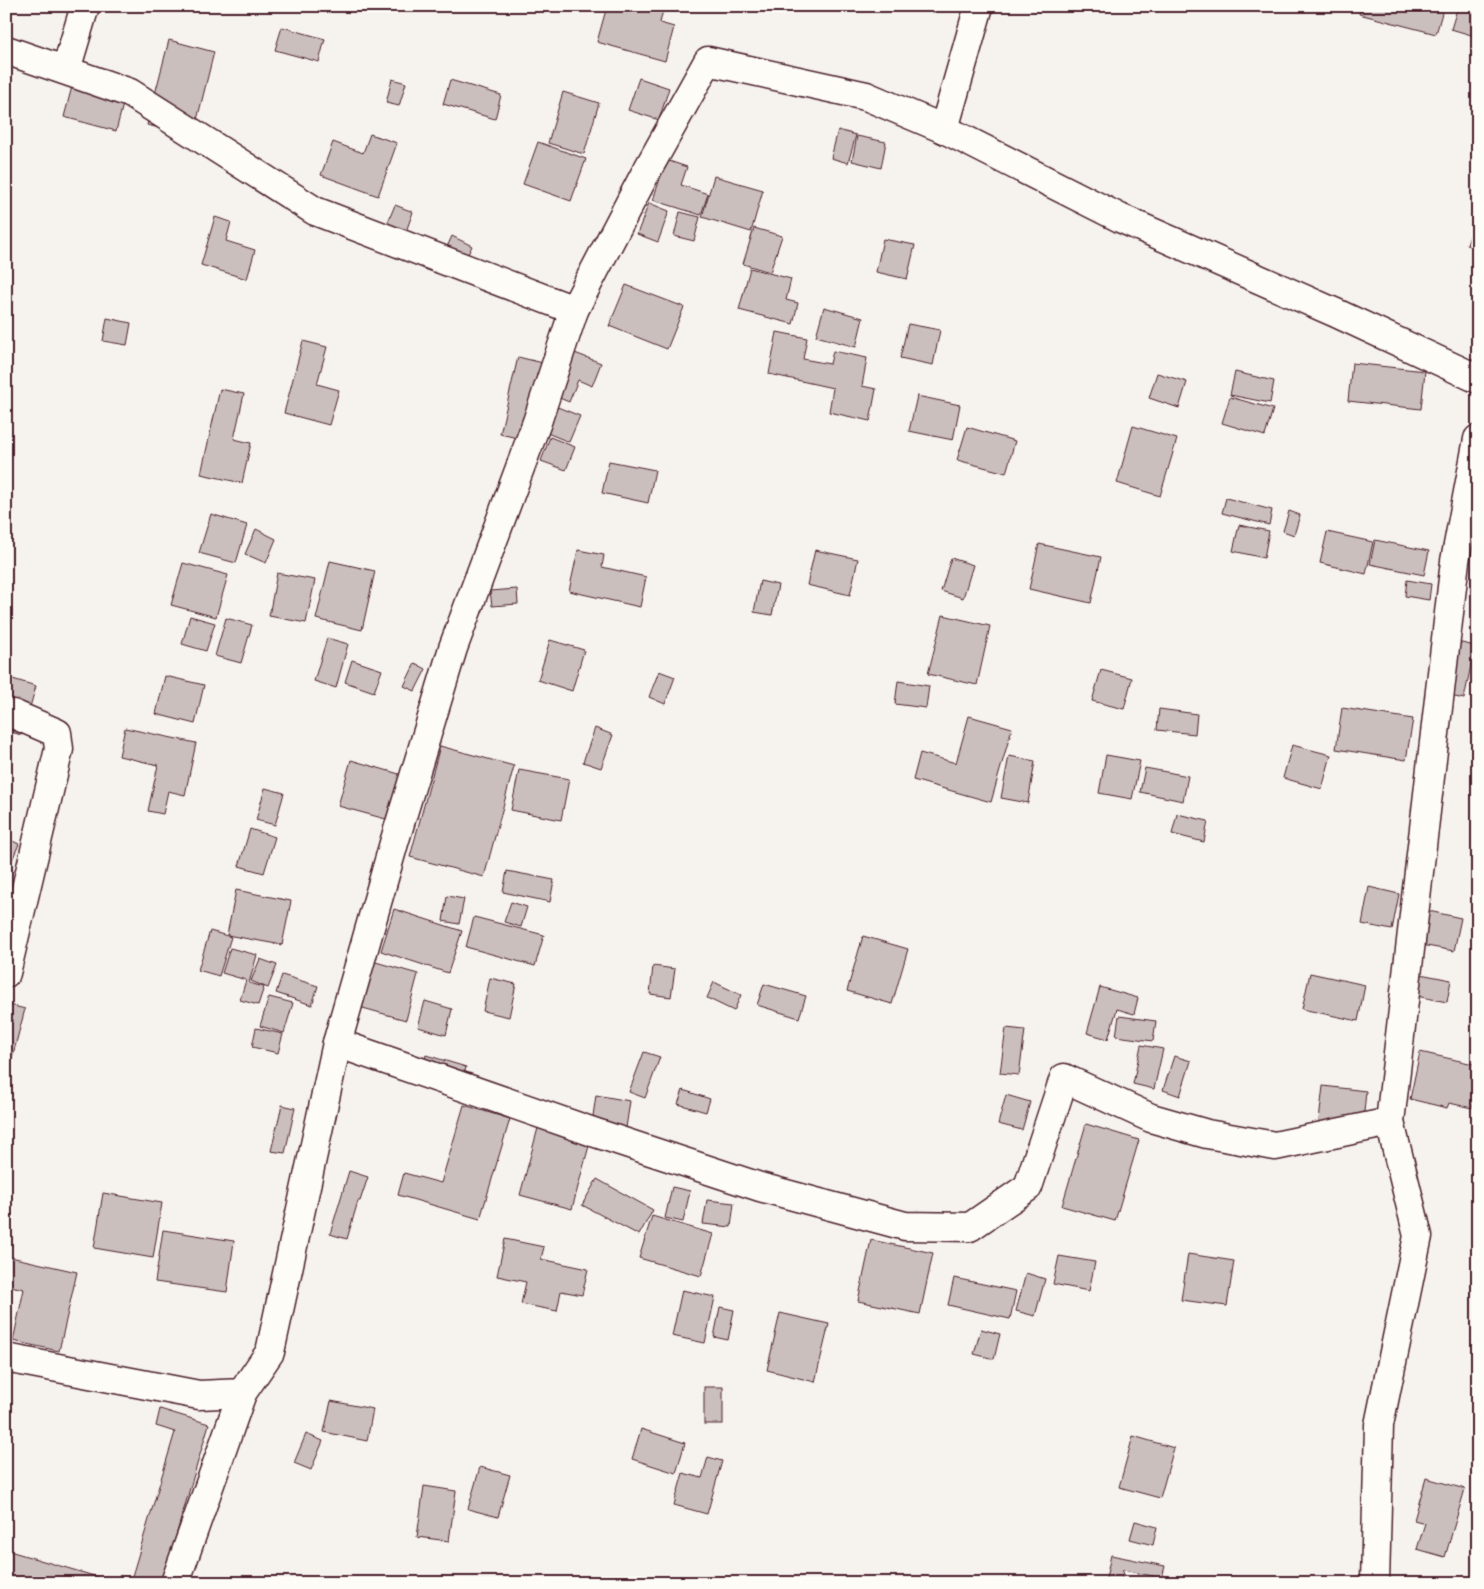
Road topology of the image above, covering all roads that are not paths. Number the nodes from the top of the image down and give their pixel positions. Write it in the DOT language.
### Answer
graph roads {
  1 [pos="85,6"];
  2 [pos="979,6"];
  3 [pos="6,50"];
  4 [pos="66,70"];
  5 [pos="944,129"];
  6 [pos="574,310"];
  7 [pos="1478,380"];
  8 [pos="1478,438"];
  9 [pos="13,714"];
  10 [pos="6,973"];
  11 [pos="337,1043"];
  12 [pos="1390,1122"];
  13 [pos="6,1358"];
  14 [pos="242,1393"];
  15 [pos="175,1583"];
  16 [pos="1375,1583"];
  1 -- 4 [label="street"];
  2 -- 5 [label="street"];
  3 -- 4 [label="street"];
  4 -- 6 [label="street"];
  5 -- 6 [label="street"];
  5 -- 7 [label="street"];
  6 -- 11 [label="street"];
  8 -- 12 [label="street"];
  9 -- 10 [label="street"];
  11 -- 12 [label="street"];
  11 -- 14 [label="street"];
  12 -- 16 [label="street"];
  13 -- 14 [label="street"];
  14 -- 15 [label="street"];
}
